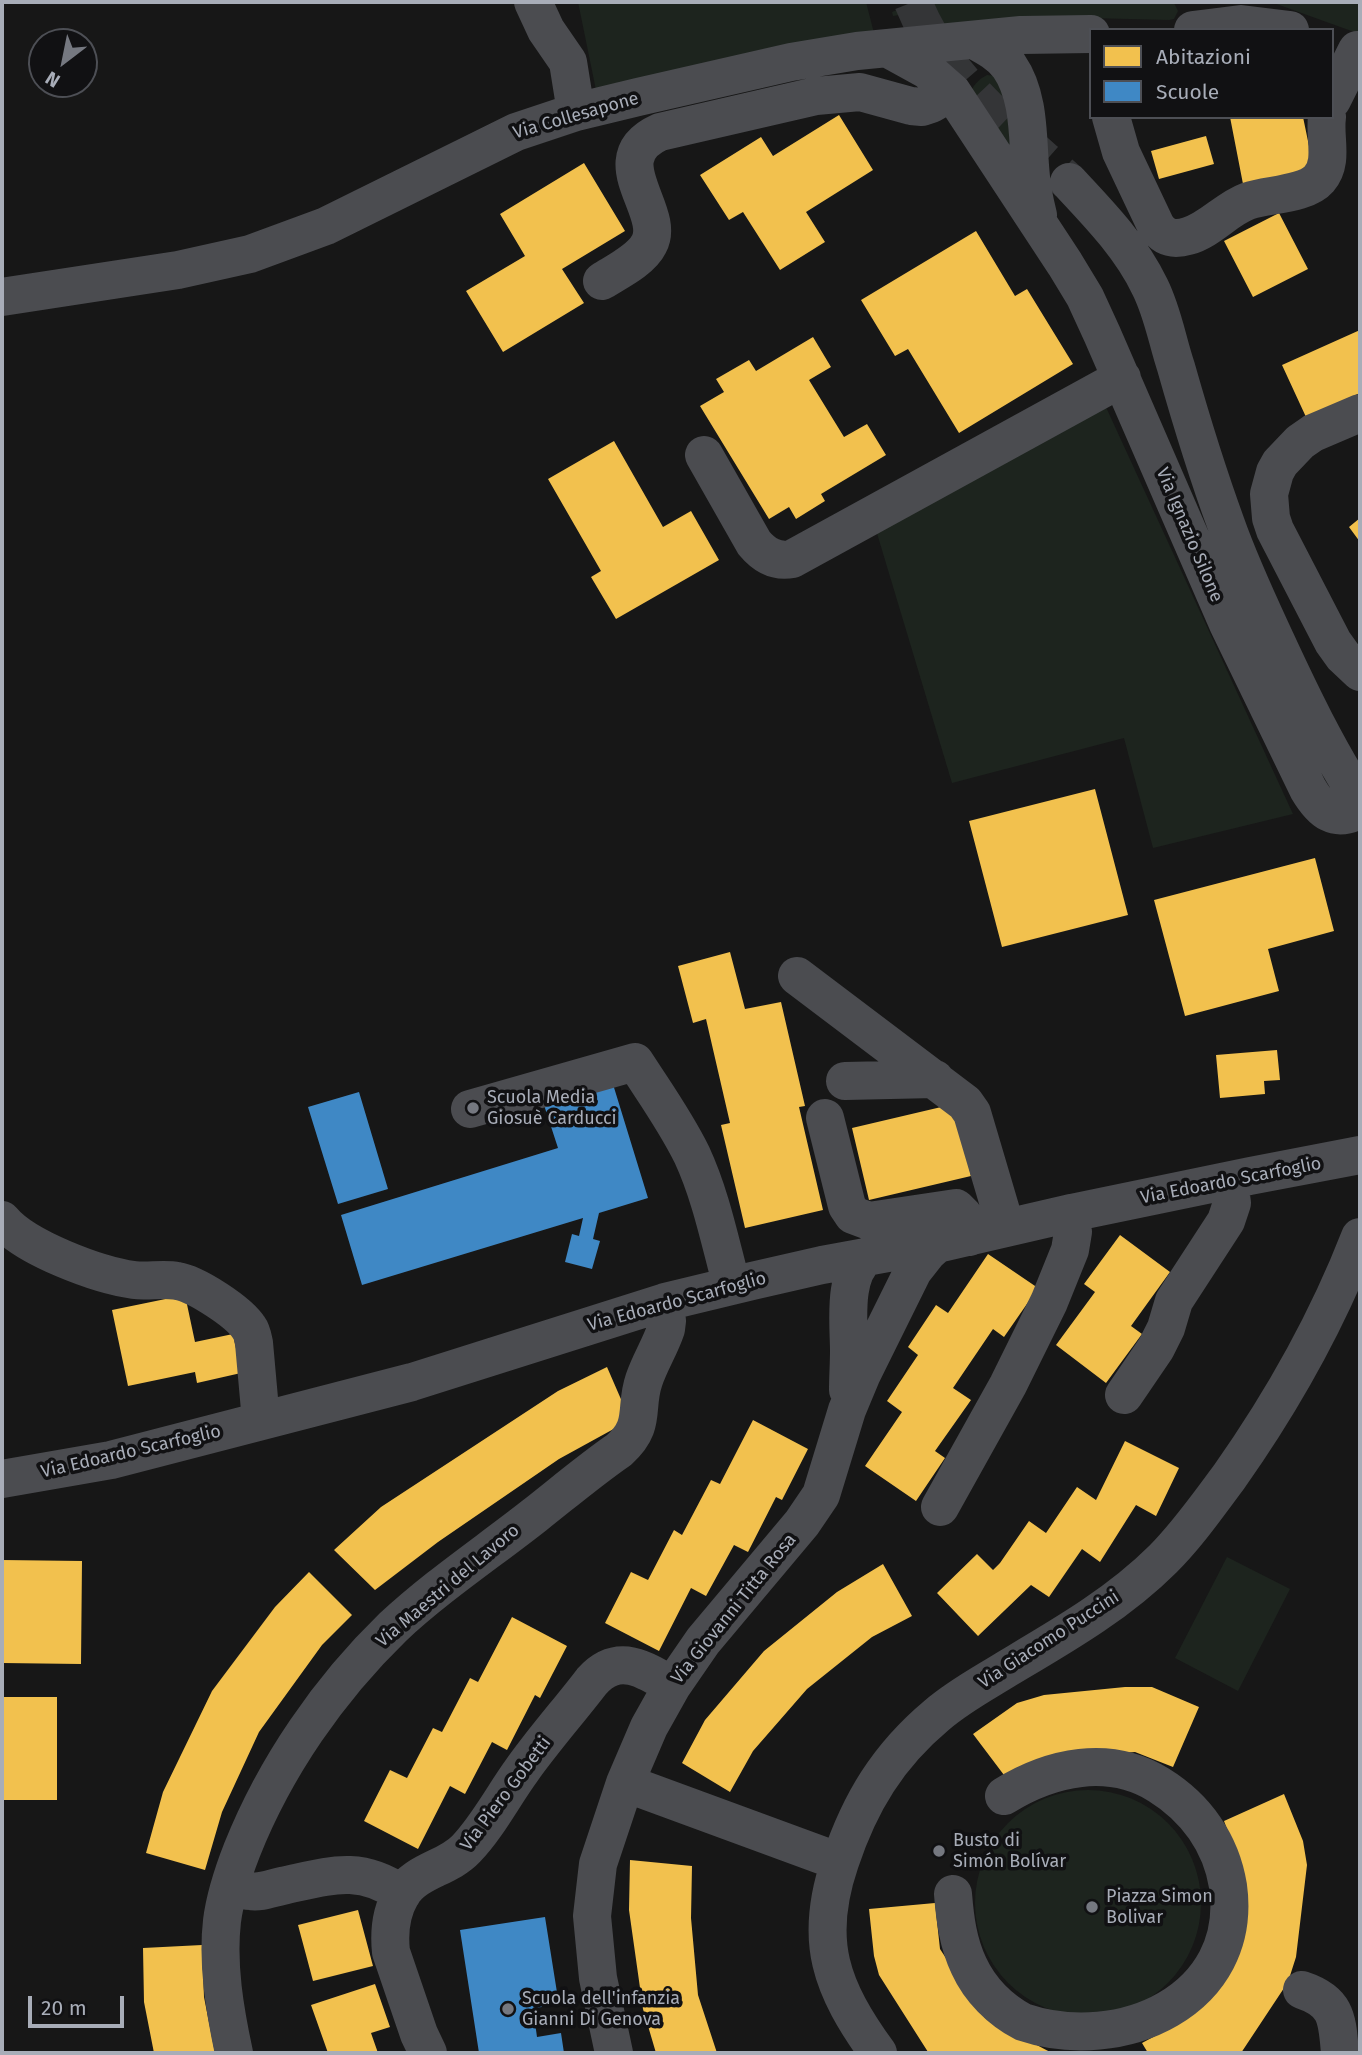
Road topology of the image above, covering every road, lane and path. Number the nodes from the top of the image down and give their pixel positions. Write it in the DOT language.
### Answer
graph roads {
  1 [pos="533,2"];
  2 [pos="1205,19"];
  3 [pos="1274,28"];
  4 [pos="1037,34"];
  5 [pos="1089,34"];
  6 [pos="974,40"];
  7 [pos="887,48"];
  8 [pos="1350,48"];
  9 [pos="1015,77"];
  10 [pos="952,92"];
  11 [pos="1334,94"];
  12 [pos="576,112"];
  13 [pos="1112,119"];
  14 [pos="1327,119"];
  15 [pos="1069,182"];
  16 [pos="1040,224"];
  17 [pos="602,281"];
  18 [pos="2,297"];
  19 [pos="1122,379"];
  20 [pos="1360,413"];
  21 [pos="704,455"];
  22 [pos="1360,672"];
  23 [pos="1360,800"];
  24 [pos="1360,809"];
  25 [pos="797,976"];
  26 [pos="935,1079"];
  27 [pos="845,1082"];
  28 [pos="470,1110"];
  29 [pos="825,1118"];
  30 [pos="1360,1155"];
  31 [pos="1229,1181"];
  32 [pos="1071,1213"];
  33 [pos="2,1220"];
  34 [pos="1006,1228"];
  35 [pos="1360,1237"];
  36 [pos="953,1241"];
  37 [pos="877,1254"];
  38 [pos="822,1265"];
  39 [pos="732,1286"];
  40 [pos="665,1302"];
  41 [pos="849,1304"];
  42 [pos="894,1308"];
  43 [pos="1124,1395"];
  44 [pos="847,1410"];
  45 [pos="261,1421"];
  46 [pos="2,1479"];
  47 [pos="940,1507"];
  48 [pos="672,1686"];
  49 [pos="625,1783"];
  50 [pos="1004,1796"];
  51 [pos="840,1862"];
  52 [pos="230,1885"];
  53 [pos="401,1894"];
  54 [pos="953,1894"];
  55 [pos="1303,1990"];
  56 [pos="1126,2045"];
  57 [pos="234,2053"];
  58 [pos="428,2053"];
  59 [pos="614,2053"];
  60 [pos="878,2053"];
  61 [pos="1340,2053"];
  1 -- 12 [label="street"];
  2 -- 3 [label="street"];
  4 -- 5 [label="street, Via Collesapone"];
  4 -- 6 [label="street, Via Collesapone"];
  4 -- 9 [label="street"];
  6 -- 7 [label="street, Via Collesapone"];
  6 -- 9 [label="street"];
  6 -- 10 [label="street"];
  7 -- 10 [label="street, Via Ignazio Silone"];
  7 -- 12 [label="street, Via Collesapone"];
  8 -- 11 [label="street"];
  9 -- 16 [label="street, Via Ignazio Silone"];
  10 -- 16 [label="street, Via Ignazio Silone"];
  10 -- 17 [label="street"];
  12 -- 18 [label="street, Via Collesapone"];
  13 -- 14 [label="street"];
  15 -- 23 [label="street, Via Ignazio Silone"];
  16 -- 19 [label="street, Via Ignazio Silone"];
  19 -- 21 [label="street"];
  19 -- 24 [label="street, Via Ignazio Silone"];
  20 -- 22 [label="street"];
  25 -- 26 [label="street"];
  26 -- 27 [label="street"];
  26 -- 34 [label="street"];
  28 -- 39 [label="street"];
  29 -- 36 [label="street"];
  30 -- 31 [label="street, Via Edoardo Scarfoglio"];
  31 -- 32 [label="street, Via Edoardo Scarfoglio"];
  31 -- 43 [label="street"];
  32 -- 34 [label="street, Via Edoardo Scarfoglio"];
  32 -- 47 [label="street"];
  33 -- 45 [label="street"];
  34 -- 36 [label="street, Via Edoardo Scarfoglio"];
  35 -- 51 [label="street, Via Giacomo Puccini"];
  36 -- 37 [label="street, Via Edoardo Scarfoglio"];
  36 -- 42 [label="street, Via Giovanni Titta Rosa"];
  37 -- 38 [label="street, Via Edoardo Scarfoglio"];
  37 -- 41 [label="street, Via Giovanni Titta Rosa"];
  37 -- 42 [label="street, Via Giovanni Titta Rosa"];
  38 -- 39 [label="street, Via Edoardo Scarfoglio"];
  38 -- 41 [label="street, Via Giovanni Titta Rosa"];
  39 -- 40 [label="street, Via Edoardo Scarfoglio"];
  40 -- 45 [label="street, Via Edoardo Scarfoglio"];
  40 -- 52 [label="street, Via Maestri del Lavoro"];
  41 -- 44 [label="street, Via Giovanni Titta Rosa"];
  42 -- 44 [label="street, Via Giovanni Titta Rosa"];
  44 -- 48 [label="street, Via Giovanni Titta Rosa"];
  45 -- 46 [label="street, Via Edoardo Scarfoglio"];
  48 -- 49 [label="street, Via Giovanni Titta Rosa"];
  48 -- 53 [label="street, Via Piero Gobetti"];
  49 -- 51 [label="street"];
  49 -- 59 [label="street, Via Giovanni Titta Rosa"];
  50 -- 56 [label="street"];
  51 -- 60 [label="street, Via Giacomo Puccini"];
  52 -- 53 [label="street"];
  52 -- 57 [label="street, Via Maestri del Lavoro"];
  53 -- 58 [label="street"];
  54 -- 56 [label="street"];
  55 -- 61 [label="street"];
}
